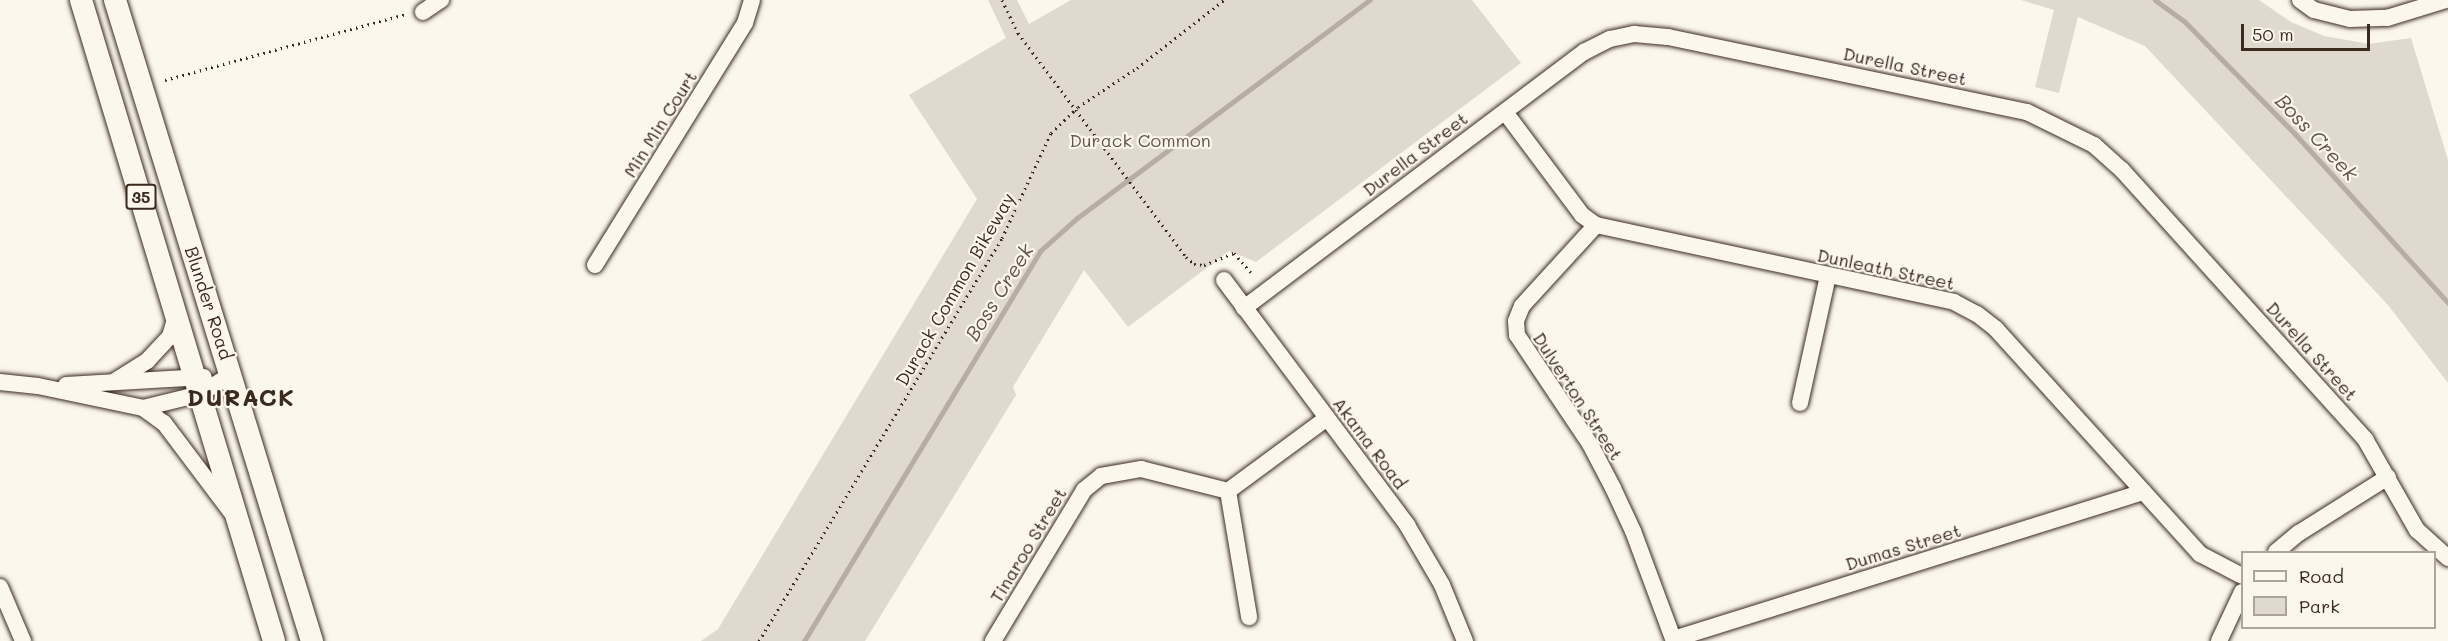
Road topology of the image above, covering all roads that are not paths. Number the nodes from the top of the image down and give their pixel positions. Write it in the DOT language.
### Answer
graph roads {
  1 [pos="81,0"];
  2 [pos="116,0"];
  3 [pos="441,0"];
  4 [pos="752,0"];
  5 [pos="2300,0"];
  6 [pos="2446,0"];
  7 [pos="423,12"];
  8 [pos="1505,112"];
  9 [pos="1596,225"];
  10 [pos="596,265"];
  11 [pos="1828,276"];
  12 [pos="1224,280"];
  13 [pos="1244,308"];
  14 [pos="176,316"];
  15 [pos="232,375"];
  16 [pos="0,382"];
  17 [pos="106,384"];
  18 [pos="38,386"];
  19 [pos="198,386"];
  20 [pos="1800,403"];
  21 [pos="143,408"];
  22 [pos="1327,418"];
  23 [pos="2388,477"];
  24 [pos="1228,491"];
  25 [pos="2144,492"];
  26 [pos="238,522"];
  27 [pos="2277,551"];
  28 [pos="2448,558"];
  29 [pos="2241,575"];
  30 [pos="0,587"];
  31 [pos="2241,594"];
  32 [pos="1249,617"];
  33 [pos="1674,640"];
  34 [pos="23,641"];
  35 [pos="274,641"];
  36 [pos="312,641"];
  37 [pos="993,641"];
  38 [pos="1465,641"];
  39 [pos="2219,641"];
  1 -- 14 [label="main road, Blunder Road / 35"];
  2 -- 15 [label="main road, Blunder Road / 35"];
  3 -- 7 [label="street"];
  4 -- 10 [label="street, Min Min Court"];
  5 -- 6 [label="street"];
  8 -- 9 [label="street"];
  8 -- 13 [label="street, Durella Street"];
  8 -- 23 [label="street, Durella Street"];
  9 -- 11 [label="street, Dunleath Street"];
  9 -- 33 [label="street, Dulverton Street"];
  11 -- 20 [label="street"];
  11 -- 25 [label="street, Dunleath Street"];
  12 -- 13 [label="street, Akama Road"];
  13 -- 22 [label="street, Akama Road"];
  14 -- 17 [label="street"];
  14 -- 19 [label="main road, Blunder Road / 35"];
  15 -- 19 [label="street"];
  15 -- 36 [label="main road, Blunder Road / 35"];
  16 -- 18 [label="street"];
  17 -- 18 [label="street"];
  17 -- 19 [label="street"];
  18 -- 21 [label="street"];
  19 -- 21 [label="street"];
  19 -- 26 [label="main road, Blunder Road / 35"];
  21 -- 26 [label="street"];
  22 -- 24 [label="street"];
  22 -- 38 [label="street, Akama Road"];
  23 -- 27 [label="street"];
  23 -- 28 [label="street, Durella Street"];
  24 -- 32 [label="street"];
  24 -- 37 [label="street, Tinaroo Street"];
  25 -- 29 [label="street, Dunleath Street"];
  25 -- 33 [label="street, Dumas Street"];
  26 -- 35 [label="main road, Blunder Road / 35"];
  30 -- 34 [label="street"];
  31 -- 39 [label="street"];
}
